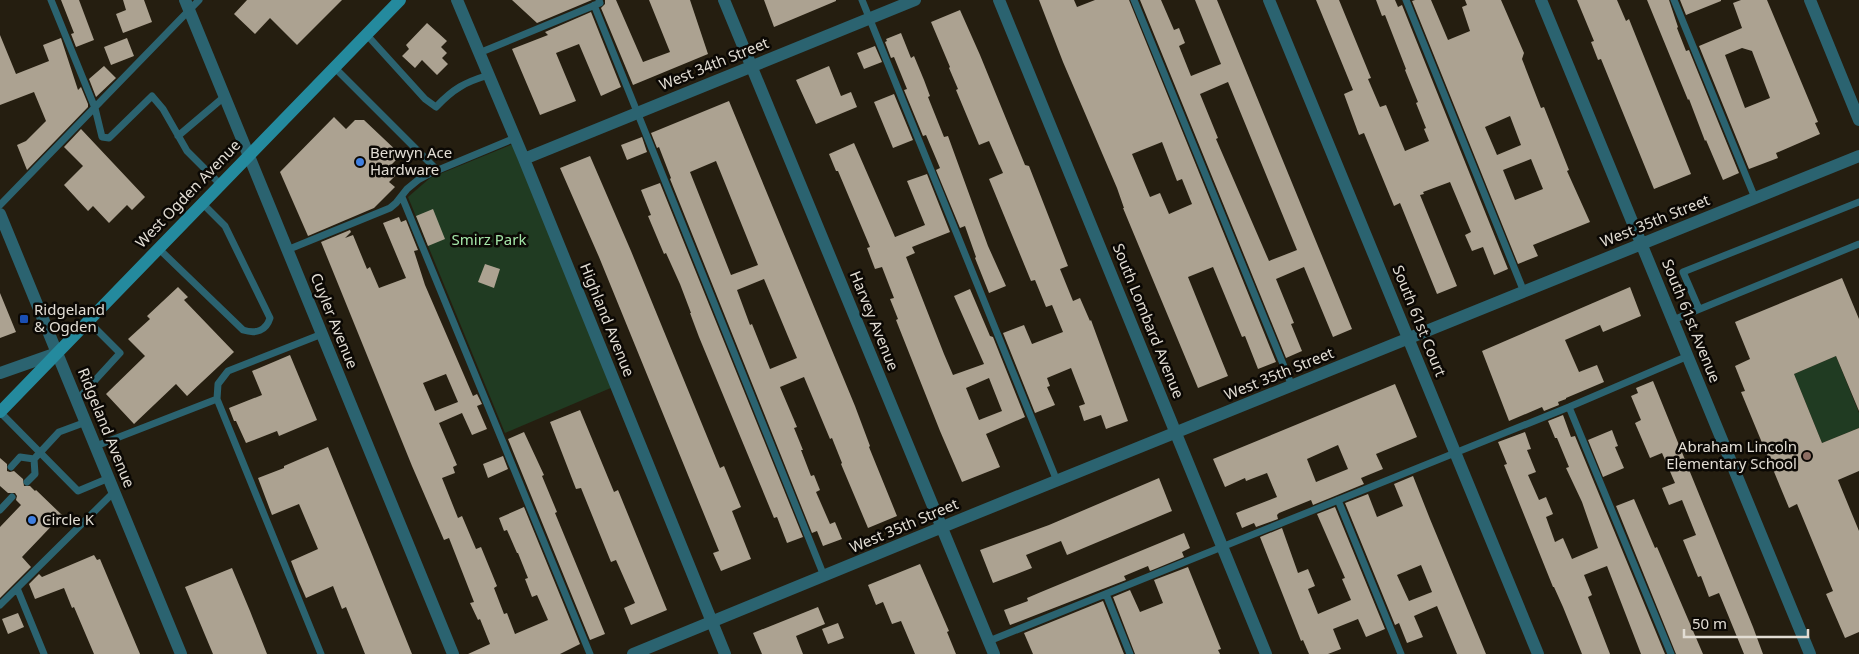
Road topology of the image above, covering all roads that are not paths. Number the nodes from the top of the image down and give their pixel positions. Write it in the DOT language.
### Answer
graph roads {
  1 [pos="51,0"];
  2 [pos="199,0"];
  3 [pos="400,0"];
  4 [pos="457,0"];
  5 [pos="724,0"];
  6 [pos="862,0"];
  7 [pos="915,0"];
  8 [pos="999,0"];
  9 [pos="1134,0"];
  10 [pos="1270,0"];
  11 [pos="1406,0"];
  12 [pos="1541,0"];
  13 [pos="1674,0"];
  14 [pos="1810,0"];
  15 [pos="597,3"];
  16 [pos="187,5"];
  17 [pos="869,19"];
  18 [pos="366,34"];
  19 [pos="479,53"];
  20 [pos="752,66"];
  21 [pos="334,67"];
  22 [pos="489,75"];
  23 [pos="224,97"];
  24 [pos="95,108"];
  25 [pos="637,113"];
  26 [pos="1859,120"];
  27 [pos="178,136"];
  28 [pos="515,138"];
  29 [pos="248,155"];
  30 [pos="1859,156"];
  31 [pos="524,159"];
  32 [pos="437,170"];
  33 [pos="220,184"];
  34 [pos="402,197"];
  35 [pos="1755,198"];
  36 [pos="1859,202"];
  37 [pos="202,203"];
  38 [pos="0,205"];
  39 [pos="0,214"];
  40 [pos="3,229"];
  41 [pos="1642,244"];
  42 [pos="1859,244"];
  43 [pos="158,248"];
  44 [pos="287,250"];
  45 [pos="1524,292"];
  46 [pos="1699,309"];
  47 [pos="1673,320"];
  48 [pos="88,321"];
  49 [pos="322,334"];
  50 [pos="1409,339"];
  51 [pos="57,353"];
  52 [pos="1688,356"];
  53 [pos="1,370"];
  54 [pos="1292,386"];
  55 [pos="217,399"];
  56 [pos="77,400"];
  57 [pos="1569,407"];
  58 [pos="0,412"];
  59 [pos="86,422"];
  60 [pos="1176,433"];
  61 [pos="96,446"];
  62 [pos="1455,452"];
  63 [pos="40,453"];
  64 [pos="34,459"];
  65 [pos="11,467"];
  66 [pos="109,478"];
  67 [pos="1057,481"];
  68 [pos="27,482"];
  69 [pos="114,492"];
  70 [pos="12,498"];
  71 [pos="1338,500"];
  72 [pos="0,510"];
  73 [pos="942,527"];
  74 [pos="1222,547"];
  75 [pos="824,576"];
  76 [pos="17,588"];
  77 [pos="1106,594"];
  78 [pos="0,605"];
  79 [pos="712,622"];
  80 [pos="989,641"];
  81 [pos="44,654"];
  82 [pos="181,654"];
  83 [pos="321,654"];
  84 [pos="453,654"];
  85 [pos="590,654"];
  86 [pos="633,654"];
  87 [pos="725,654"];
  88 [pos="994,654"];
  89 [pos="1130,654"];
  90 [pos="1266,654"];
  91 [pos="1401,654"];
  92 [pos="1538,654"];
  93 [pos="1671,654"];
  94 [pos="1810,654"];
  1 -- 24 [label="lane"];
  2 -- 16 [label="lane"];
  3 -- 18 [label="main road, West Ogden Avenue"];
  4 -- 19 [label="street, Highland Avenue"];
  5 -- 20 [label="street, Harvey Avenue"];
  6 -- 17 [label="lane"];
  7 -- 17 [label="street, West 34th Street"];
  8 -- 60 [label="street, South Lombard Avenue"];
  9 -- 54 [label="lane"];
  10 -- 50 [label="street, South 61st Court"];
  11 -- 45 [label="lane"];
  12 -- 41 [label="street, South 61st Avenue"];
  13 -- 35 [label="lane"];
  14 -- 26 [label="street"];
  15 -- 19 [label="lane"];
  15 -- 25 [label="lane"];
  16 -- 23 [label="street, Cuyler Avenue"];
  16 -- 24 [label="lane"];
  17 -- 20 [label="street, West 34th Street"];
  17 -- 67 [label="lane"];
  18 -- 21 [label="main road, West Ogden Avenue"];
  18 -- 22 [label="lane"];
  19 -- 22 [label="street, Highland Avenue"];
  20 -- 25 [label="street, West 34th Street"];
  20 -- 73 [label="street, Harvey Avenue"];
  21 -- 29 [label="main road, West Ogden Avenue"];
  21 -- 32 [label="lane"];
  22 -- 28 [label="street, Highland Avenue"];
  23 -- 27 [label="lane"];
  23 -- 29 [label="street, Cuyler Avenue"];
  24 -- 27 [label="lane"];
  24 -- 38 [label="lane"];
  25 -- 31 [label="street, West 34th Street"];
  25 -- 75 [label="lane"];
  27 -- 33 [label="lane"];
  28 -- 31 [label="street, Highland Avenue"];
  28 -- 32 [label="lane"];
  29 -- 33 [label="main road, West Ogden Avenue"];
  29 -- 44 [label="street, Cuyler Avenue"];
  30 -- 35 [label="street, West 35th Street"];
  31 -- 79 [label="street, Highland Avenue"];
  32 -- 34 [label="lane"];
  33 -- 37 [label="main road, West Ogden Avenue"];
  34 -- 44 [label="lane"];
  34 -- 85 [label="lane"];
  35 -- 41 [label="street, West 35th Street"];
  36 -- 46 [label="lane"];
  37 -- 43 [label="main road, West Ogden Avenue"];
  37 -- 43 [label="lane"];
  39 -- 40 [label="street, Ridgeland Avenue"];
  40 -- 51 [label="street, Ridgeland Avenue"];
  41 -- 45 [label="street, West 35th Street"];
  41 -- 47 [label="street, South 61st Avenue"];
  42 -- 46 [label="lane"];
  43 -- 48 [label="main road, West Ogden Avenue"];
  44 -- 49 [label="street, Cuyler Avenue"];
  45 -- 50 [label="street, West 35th Street"];
  46 -- 47 [label="lane"];
  47 -- 52 [label="street, South 61st Avenue"];
  48 -- 51 [label="main road, West Ogden Avenue"];
  48 -- 56 [label="lane"];
  49 -- 55 [label="lane"];
  49 -- 84 [label="street, Cuyler Avenue"];
  50 -- 54 [label="street, West 35th Street"];
  50 -- 62 [label="street, South 61st Court"];
  51 -- 53 [label="street"];
  51 -- 56 [label="street, Ridgeland Avenue"];
  51 -- 58 [label="main road, West Ogden Avenue"];
  52 -- 57 [label="lane"];
  52 -- 94 [label="street, South 61st Avenue"];
  54 -- 60 [label="street, West 35th Street"];
  55 -- 61 [label="lane"];
  55 -- 83 [label="lane"];
  56 -- 59 [label="street, Ridgeland Avenue"];
  57 -- 62 [label="lane"];
  57 -- 93 [label="lane"];
  58 -- 63 [label="lane"];
  59 -- 61 [label="street, Ridgeland Avenue"];
  59 -- 63 [label="lane"];
  60 -- 67 [label="street, West 35th Street"];
  60 -- 74 [label="street, South Lombard Avenue"];
  61 -- 66 [label="street, Ridgeland Avenue"];
  62 -- 71 [label="lane"];
  62 -- 92 [label="street, South 61st Court"];
  63 -- 64 [label="lane"];
  63 -- 66 [label="lane"];
  64 -- 65 [label="lane"];
  64 -- 68 [label="lane"];
  66 -- 69 [label="street, Ridgeland Avenue"];
  67 -- 73 [label="street, West 35th Street"];
  69 -- 76 [label="lane"];
  69 -- 82 [label="street, Ridgeland Avenue"];
  70 -- 72 [label="lane"];
  71 -- 74 [label="lane"];
  71 -- 91 [label="lane"];
  73 -- 75 [label="street, West 35th Street"];
  73 -- 80 [label="street, Harvey Avenue"];
  74 -- 77 [label="lane"];
  74 -- 90 [label="street, South Lombard Avenue"];
  75 -- 79 [label="street, West 35th Street"];
  76 -- 78 [label="lane"];
  76 -- 81 [label="lane"];
  77 -- 80 [label="lane"];
  77 -- 89 [label="lane"];
  79 -- 86 [label="street, West 35th Street"];
  79 -- 87 [label="street, Highland Avenue"];
  80 -- 88 [label="street, Harvey Avenue"];
}
